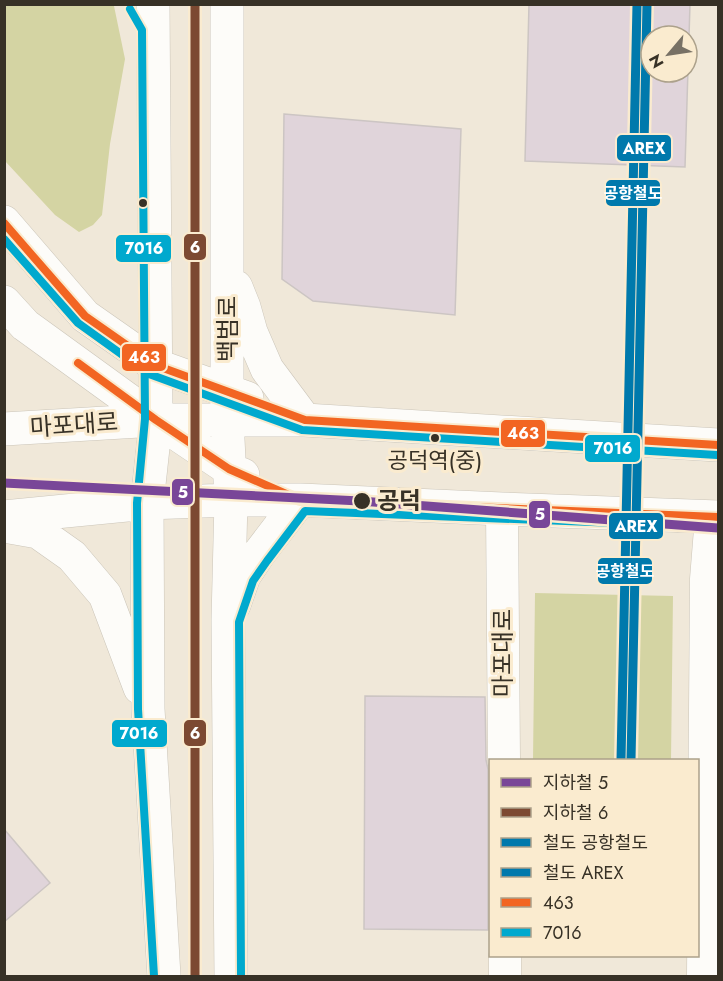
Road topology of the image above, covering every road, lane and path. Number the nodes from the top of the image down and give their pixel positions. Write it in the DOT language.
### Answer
graph roads {
  1 [pos="227,4"];
  2 [pos="148,12"];
  3 [pos="4,222"];
  4 [pos="227,267"];
  5 [pos="4,302"];
  6 [pos="155,365"];
  7 [pos="227,405"];
  8 [pos="156,420"];
  9 [pos="305,420"];
  10 [pos="4,429"];
  11 [pos="718,445"];
  12 [pos="230,484"];
  13 [pos="300,500"];
  14 [pos="147,503"];
  15 [pos="502,509"];
  16 [pos="4,517"];
  17 [pos="715,517"];
  18 [pos="4,526"];
  19 [pos="228,620"];
  20 [pos="148,709"];
  21 [pos="504,759"];
  22 [pos="505,957"];
  23 [pos="164,976"];
  24 [pos="231,976"];
  25 [pos="505,976"];
  26 [pos="703,976"];
  1 -- 4 [label="main road, 백범로"];
  2 -- 6 [label="main road"];
  3 -- 6 [label="main road"];
  4 -- 7 [label="main road, 백범로"];
  4 -- 9 [label="main road"];
  5 -- 8 [label="main road"];
  6 -- 7 [label="main road"];
  6 -- 8 [label="main road"];
  7 -- 8 [label="main road, 마포대로"];
  7 -- 9 [label="main road, 마포대로"];
  7 -- 12 [label="main road, 백범로"];
  8 -- 10 [label="main road, 마포대로"];
  8 -- 12 [label="main road"];
  8 -- 14 [label="main road"];
  9 -- 11 [label="main road, 마포대로"];
  12 -- 13 [label="main road"];
  12 -- 14 [label="main road"];
  12 -- 19 [label="main road, 백범로"];
  13 -- 15 [label="main road"];
  13 -- 19 [label="main road"];
  14 -- 16 [label="main road"];
  14 -- 20 [label="main road"];
  15 -- 17 [label="main road"];
  15 -- 21 [label="street, 마포대로"];
  17 -- 26 [label="street"];
  18 -- 20 [label="main road"];
  19 -- 24 [label="main road, 백범로"];
  20 -- 23 [label="main road"];
  22 -- 25 [label="street"];
}
